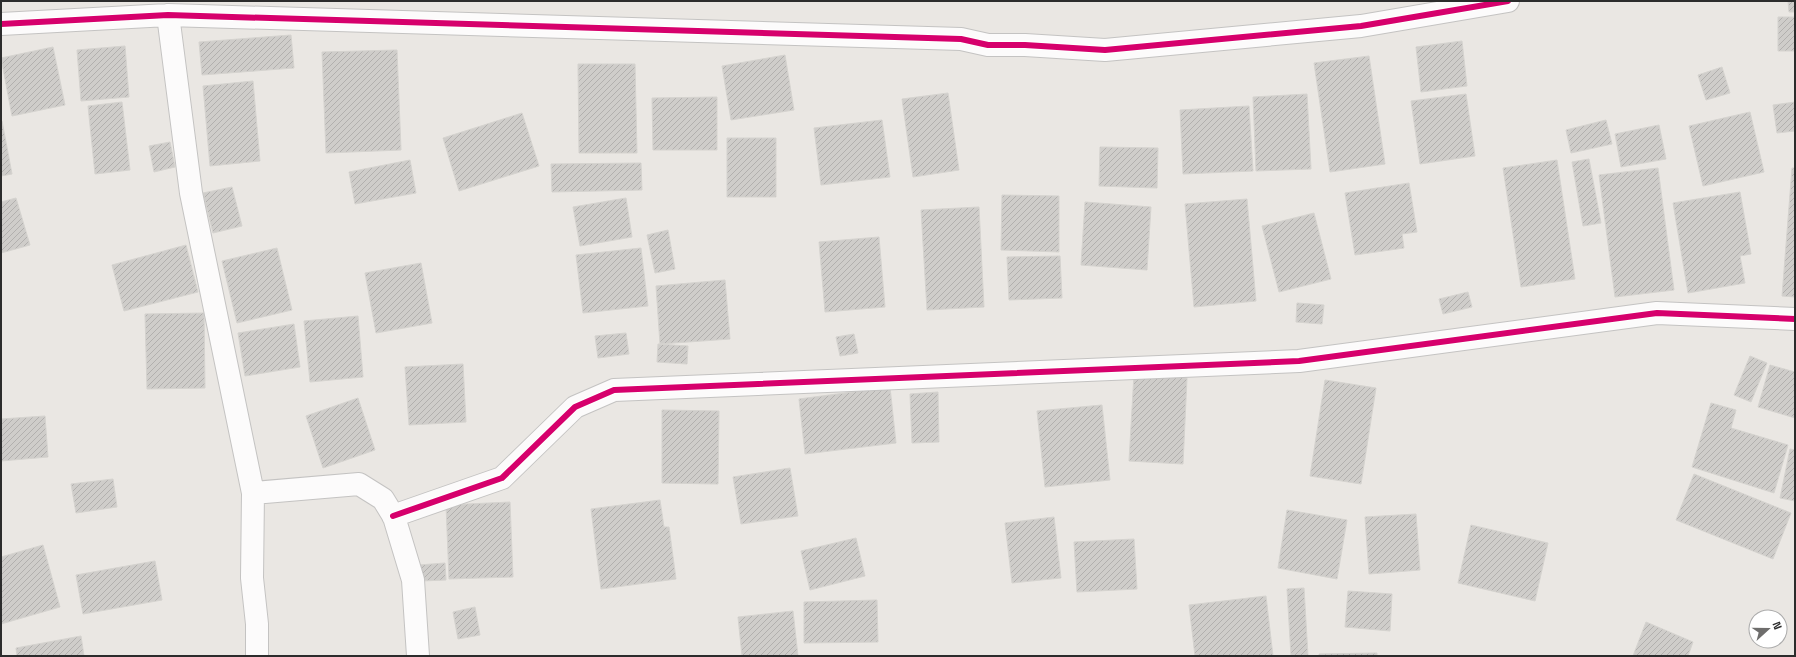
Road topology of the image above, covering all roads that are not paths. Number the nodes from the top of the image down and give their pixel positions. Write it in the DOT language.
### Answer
graph roads {
  1 [pos="1508,1"];
  2 [pos="168,15"];
  3 [pos="1,24"];
  4 [pos="1795,319"];
  5 [pos="253,493"];
  6 [pos="394,516"];
  7 [pos="257,656"];
  8 [pos="418,656"];
  1 -- 2 [label="street"];
  2 -- 3 [label="street"];
  2 -- 5 [label="street"];
  4 -- 6 [label="street"];
  5 -- 6 [label="street"];
  5 -- 7 [label="street"];
  6 -- 8 [label="street"];
}
